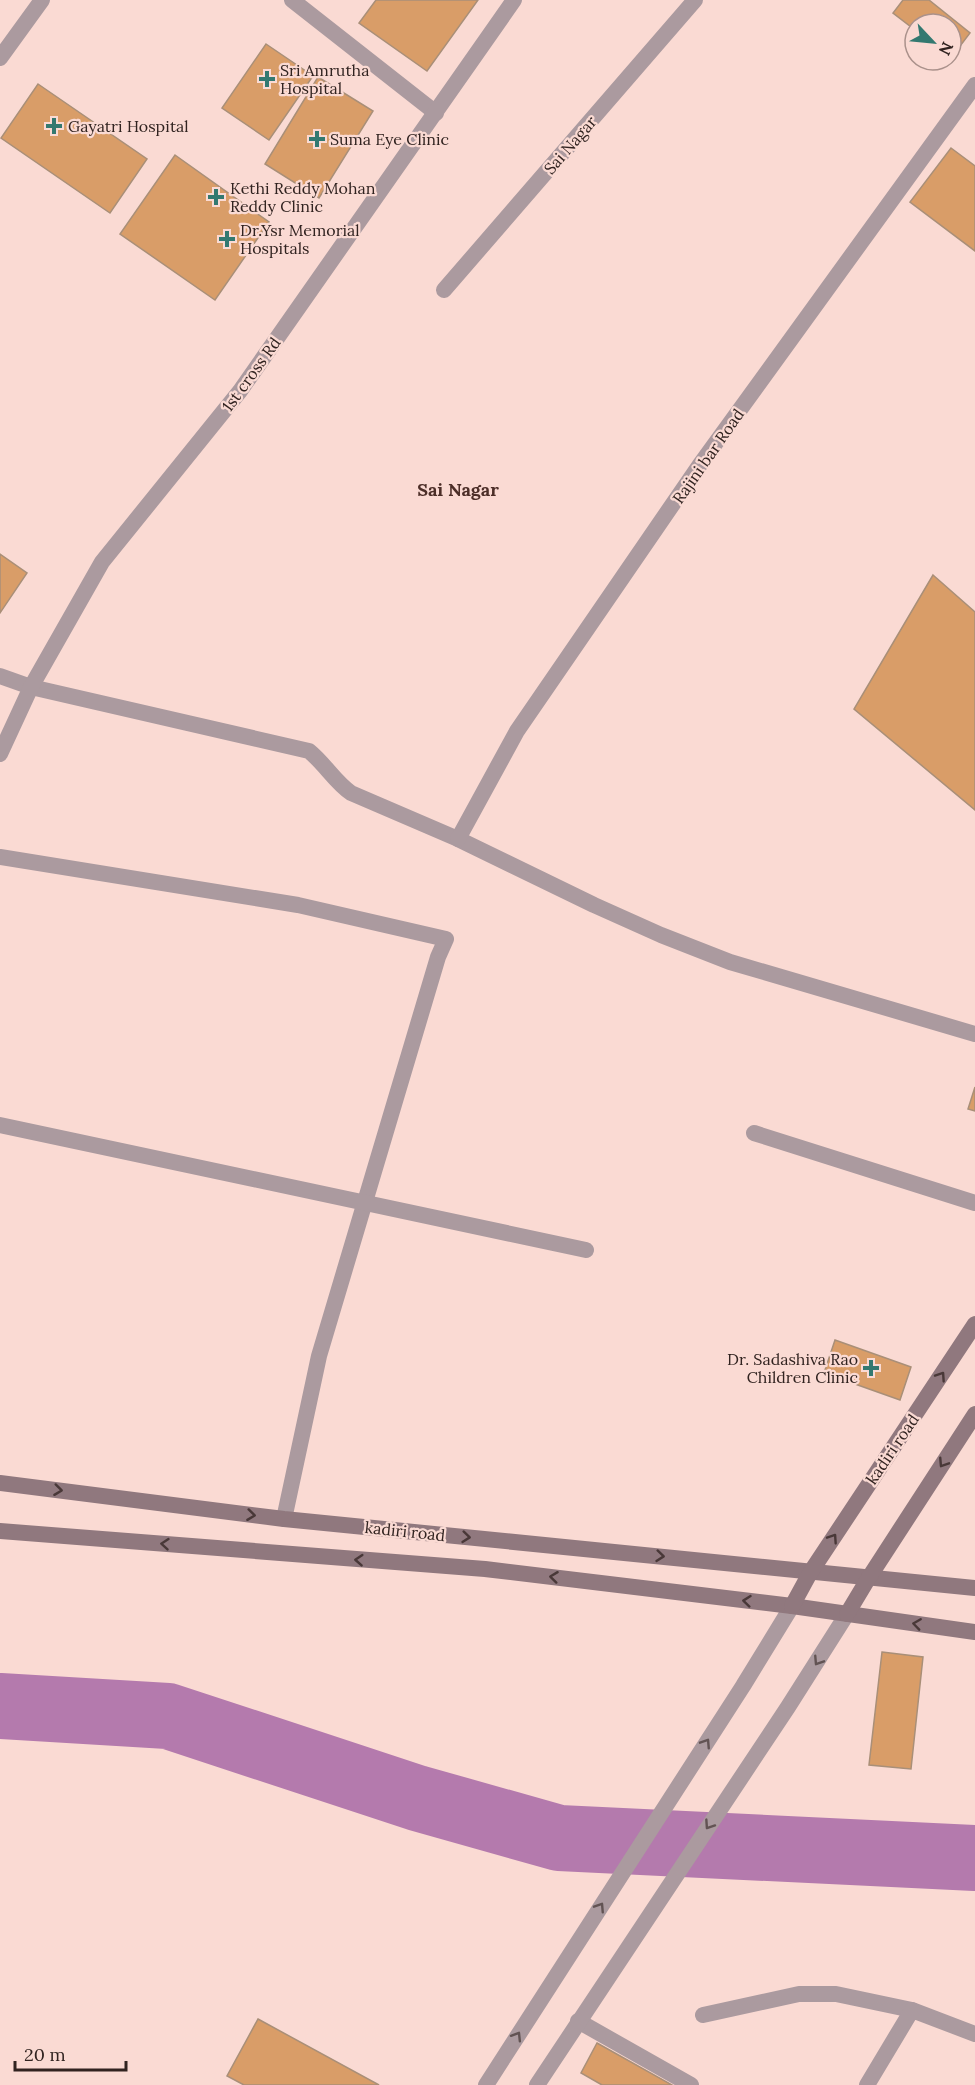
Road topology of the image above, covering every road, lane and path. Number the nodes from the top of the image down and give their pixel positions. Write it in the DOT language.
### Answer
graph roads {
  1 [pos="42,0"];
  2 [pos="292,0"];
  3 [pos="514,0"];
  4 [pos="695,0"];
  5 [pos="0,58"];
  6 [pos="975,85"];
  7 [pos="436,113"];
  8 [pos="444,290"];
  9 [pos="0,676"];
  10 [pos="31,687"];
  11 [pos="0,754"];
  12 [pos="458,839"];
  13 [pos="0,856"];
  14 [pos="975,1034"];
  15 [pos="0,1125"];
  16 [pos="754,1133"];
  17 [pos="365,1202"];
  18 [pos="975,1203"];
  19 [pos="586,1250"];
  20 [pos="975,1324"];
  21 [pos="975,1413"];
  22 [pos="0,1483"];
  23 [pos="284,1519"];
  24 [pos="0,1531"];
  25 [pos="810,1573"];
  26 [pos="867,1579"];
  27 [pos="975,1588"];
  28 [pos="792,1606"];
  29 [pos="847,1614"];
  30 [pos="975,1632"];
  31 [pos="912,2010"];
  32 [pos="703,2015"];
  33 [pos="578,2021"];
  34 [pos="975,2034"];
  35 [pos="486,2085"];
  36 [pos="537,2085"];
  37 [pos="691,2085"];
  38 [pos="867,2085"];
  1 -- 5 [label="street"];
  2 -- 7 [label="street"];
  3 -- 7 [label="street, 1st cross Rd"];
  4 -- 8 [label="street, Sai Nagar"];
  6 -- 12 [label="street, Rajini bar Road"];
  7 -- 10 [label="street, 1st cross Rd"];
  9 -- 10 [label="street"];
  10 -- 11 [label="street, 1st cross Rd"];
  10 -- 12 [label="street"];
  12 -- 14 [label="street"];
  13 -- 17 [label="street"];
  15 -- 17 [label="street"];
  16 -- 18 [label="street"];
  17 -- 19 [label="street"];
  17 -- 23 [label="street"];
  25 -- 20 [label="main road, kadiri road, one-way"];
  21 -- 26 [label="main road, one-way"];
  22 -- 23 [label="main road, kadiri road, one-way"];
  23 -- 25 [label="main road, kadiri road, one-way"];
  28 -- 24 [label="main road, kadiri road, one-way"];
  25 -- 26 [label="main road, kadiri road"];
  25 -- 28 [label="main road, kadiri road"];
  26 -- 27 [label="main road, kadiri road"];
  26 -- 29 [label="main road"];
  28 -- 29 [label="main road, kadiri road"];
  35 -- 28 [label="street, one-way"];
  30 -- 29 [label="main road, kadiri road, one-way"];
  29 -- 33 [label="street, one-way"];
  31 -- 32 [label="street"];
  31 -- 34 [label="street"];
  31 -- 38 [label="street"];
  33 -- 36 [label="street"];
  33 -- 37 [label="street"];
}
